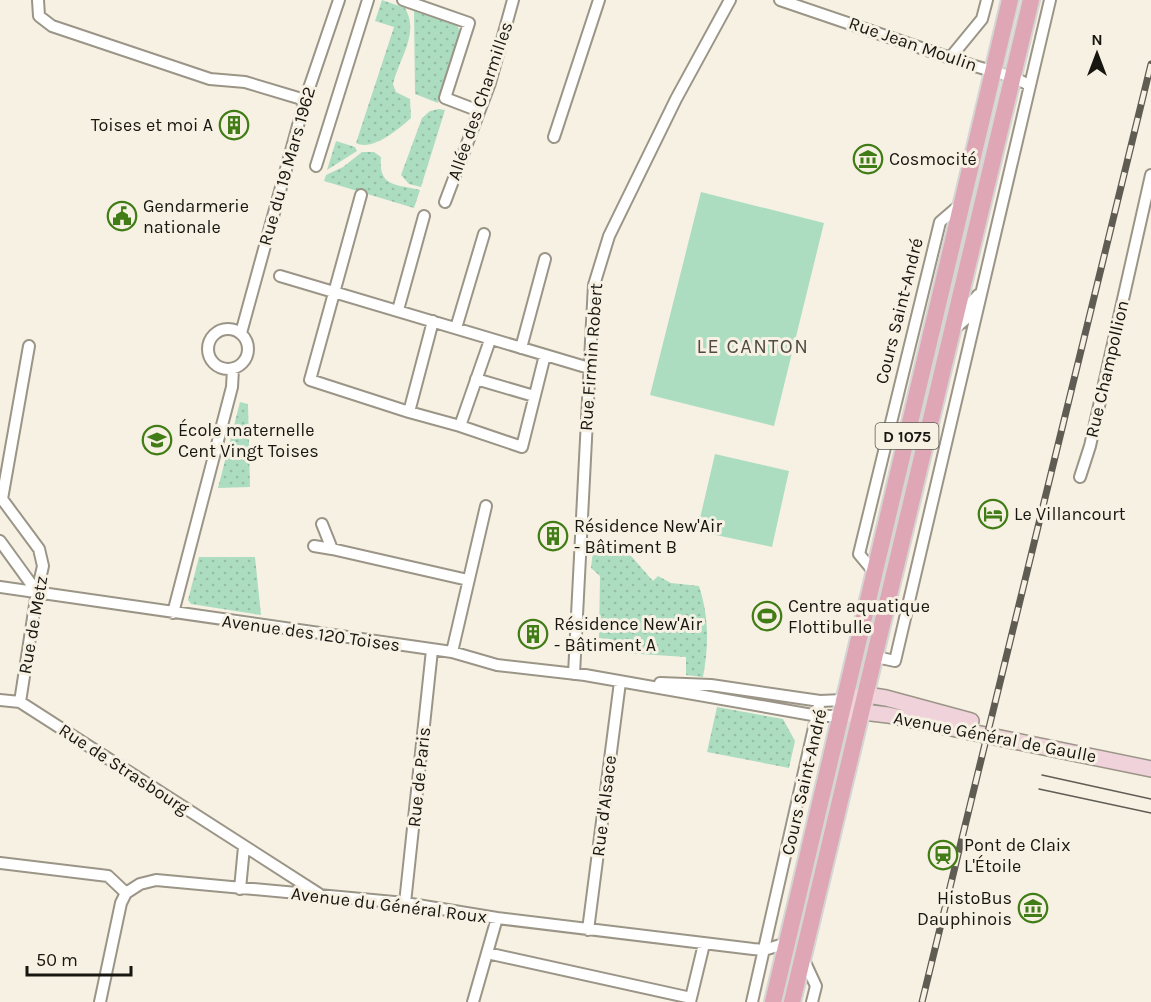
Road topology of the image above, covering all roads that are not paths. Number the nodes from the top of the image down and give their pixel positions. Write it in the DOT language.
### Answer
graph roads {
  1 [pos="38,0"];
  2 [pos="339,0"];
  3 [pos="368,0"];
  4 [pos="404,0"];
  5 [pos="513,0"];
  6 [pos="600,0"];
  7 [pos="730,0"];
  8 [pos="780,0"];
  9 [pos="987,0"];
  10 [pos="1010,0"];
  11 [pos="1031,0"];
  12 [pos="1050,0"];
  13 [pos="950,58"];
  14 [pos="993,71"];
  15 [pos="1013,77"];
  16 [pos="1029,85"];
  17 [pos="305,100"];
  18 [pos="479,111"];
  19 [pos="554,137"];
  20 [pos="316,166"];
  21 [pos="1151,175"];
  22 [pos="361,195"];
  23 [pos="445,202"];
  24 [pos="424,216"];
  25 [pos="484,234"];
  26 [pos="545,259"];
  27 [pos="280,276"];
  28 [pos="335,291"];
  29 [pos="980,294"];
  30 [pos="398,310"];
  31 [pos="434,321"];
  32 [pos="456,328"];
  33 [pos="953,330"];
  34 [pos="241,333"];
  35 [pos="490,340"];
  36 [pos="29,346"];
  37 [pos="521,348"];
  38 [pos="545,355"];
  39 [pos="589,368"];
  40 [pos="234,369"];
  41 [pos="476,379"];
  42 [pos="534,396"];
  43 [pos="409,412"];
  44 [pos="460,426"];
  45 [pos="1080,477"];
  46 [pos="486,506"];
  47 [pos="322,524"];
  48 [pos="0,541"];
  49 [pos="314,546"];
  50 [pos="332,549"];
  51 [pos="900,560"];
  52 [pos="913,577"];
  53 [pos="468,580"];
  54 [pos="0,586"];
  55 [pos="37,591"];
  56 [pos="173,613"];
  57 [pos="432,650"];
  58 [pos="452,652"];
  59 [pos="876,657"];
  60 [pos="574,674"];
  61 [pos="621,682"];
  62 [pos="867,694"];
  63 [pos="0,699"];
  64 [pos="820,701"];
  65 [pos="20,702"];
  66 [pos="841,708"];
  67 [pos="863,712"];
  68 [pos="818,716"];
  69 [pos="1151,763"];
  70 [pos="1151,768"];
  71 [pos="244,847"];
  72 [pos="0,863"];
  73 [pos="240,889"];
  74 [pos="126,893"];
  75 [pos="322,896"];
  76 [pos="405,903"];
  77 [pos="497,918"];
  78 [pos="588,930"];
  79 [pos="787,943"];
  80 [pos="704,944"];
  81 [pos="764,950"];
  82 [pos="487,952"];
  83 [pos="803,958"];
  84 [pos="690,1000"];
  85 [pos="100,1002"];
  86 [pos="473,1002"];
  87 [pos="752,1002"];
  88 [pos="773,1002"];
  89 [pos="792,1002"];
  90 [pos="812,1002"];
  1 -- 17 [label="street"];
  2 -- 17 [label="street, Rue du 19 Mars 1962"];
  3 -- 20 [label="street"];
  4 -- 18 [label="street"];
  5 -- 18 [label="street, Allée des Charmilles"];
  6 -- 19 [label="street"];
  7 -- 39 [label="street, Rue Firmin Robert"];
  8 -- 13 [label="street, Rue Jean Moulin"];
  9 -- 13 [label="street"];
  10 -- 14 [label="main road, D 1075"];
  11 -- 15 [label="main road, D 1075"];
  12 -- 16 [label="street"];
  13 -- 14 [label="street, Rue Jean Moulin"];
  14 -- 15 [label="street, Rue Jean Moulin"];
  14 -- 66 [label="main road, Cours Saint-André / D 1075"];
  15 -- 16 [label="street, Rue Jean Moulin"];
  15 -- 33 [label="main road, D 1075"];
  16 -- 29 [label="street"];
  17 -- 34 [label="street, Rue du 19 Mars 1962"];
  18 -- 23 [label="street, Allée des Charmilles"];
  21 -- 45 [label="street, Rue Champollion"];
  22 -- 28 [label="street"];
  24 -- 30 [label="street"];
  25 -- 32 [label="street"];
  26 -- 37 [label="street"];
  27 -- 28 [label="street"];
  28 -- 30 [label="street"];
  28 -- 43 [label="street"];
  29 -- 33 [label="street"];
  29 -- 52 [label="street"];
  30 -- 31 [label="street"];
  31 -- 32 [label="street"];
  31 -- 43 [label="street"];
  32 -- 35 [label="street"];
  33 -- 51 [label="main road, D 1075"];
  34 -- 40 [label="street, Rue du 19 Mars 1962"];
  34 -- 40 [label="street"];
  35 -- 37 [label="street"];
  35 -- 41 [label="street"];
  36 -- 55 [label="street, Rue de Metz"];
  37 -- 38 [label="street"];
  38 -- 39 [label="street"];
  38 -- 42 [label="street"];
  39 -- 60 [label="street, Rue Firmin Robert"];
  40 -- 56 [label="street, Rue du 19 Mars 1962"];
  41 -- 42 [label="street"];
  41 -- 44 [label="street"];
  42 -- 44 [label="street"];
  43 -- 44 [label="street"];
  46 -- 53 [label="street"];
  47 -- 50 [label="street"];
  48 -- 55 [label="street"];
  49 -- 50 [label="street"];
  50 -- 53 [label="street"];
  51 -- 52 [label="street"];
  51 -- 59 [label="main road, D 1075"];
  52 -- 59 [label="street"];
  53 -- 58 [label="street"];
  54 -- 55 [label="street, Avenue des 120 Toises"];
  55 -- 56 [label="street, Avenue des 120 Toises"];
  55 -- 65 [label="street, Rue de Metz"];
  56 -- 57 [label="street, Avenue des 120 Toises"];
  57 -- 58 [label="street, Avenue des 120 Toises"];
  57 -- 76 [label="street, Rue de Paris"];
  58 -- 60 [label="street, Avenue des 120 Toises"];
  59 -- 62 [label="main road, D 1075"];
  60 -- 61 [label="street, Avenue des 120 Toises"];
  61 -- 64 [label="street, Avenue des 120 Toises"];
  61 -- 68 [label="street, Avenue des 120 Toises"];
  61 -- 78 [label="street, Rue d'Alsace"];
  62 -- 66 [label="main road, Avenue Général de Gaulle"];
  62 -- 67 [label="main road, D 1075"];
  62 -- 69 [label="main road, Avenue Général de Gaulle"];
  63 -- 65 [label="street, Rue de Strasbourg"];
  64 -- 66 [label="street, Avenue des 120 Toises"];
  64 -- 68 [label="street, Cours Saint-André"];
  65 -- 71 [label="street, Rue de Strasbourg"];
  66 -- 67 [label="main road, Avenue Général de Gaulle"];
  66 -- 68 [label="street, Avenue des 120 Toises"];
  66 -- 79 [label="main road, Cours Saint-André / D 1075"];
  67 -- 70 [label="main road, Avenue Général de Gaulle"];
  67 -- 83 [label="main road, D 1075"];
  68 -- 81 [label="street, Cours Saint-André"];
  71 -- 73 [label="street"];
  71 -- 75 [label="street, Rue de Strasbourg"];
  72 -- 74 [label="street"];
  73 -- 74 [label="street, Avenue du Général Roux"];
  73 -- 75 [label="street, Avenue du Général Roux"];
  74 -- 85 [label="street"];
  75 -- 76 [label="street, Avenue du Général Roux"];
  76 -- 77 [label="street, Avenue du Général Roux"];
  77 -- 78 [label="street, Avenue du Général Roux"];
  77 -- 82 [label="street"];
  78 -- 80 [label="street, Avenue du Général Roux"];
  79 -- 81 [label="street, Avenue du Général Roux"];
  79 -- 88 [label="main road, Cours Saint-André / D 1075"];
  80 -- 81 [label="street, Avenue du Général Roux"];
  80 -- 84 [label="street"];
  81 -- 87 [label="street, Cours Saint-André"];
  82 -- 84 [label="street, Avenue du Général Roux"];
  82 -- 86 [label="street"];
  83 -- 89 [label="main road, D 1075"];
  83 -- 90 [label="street"];
}
